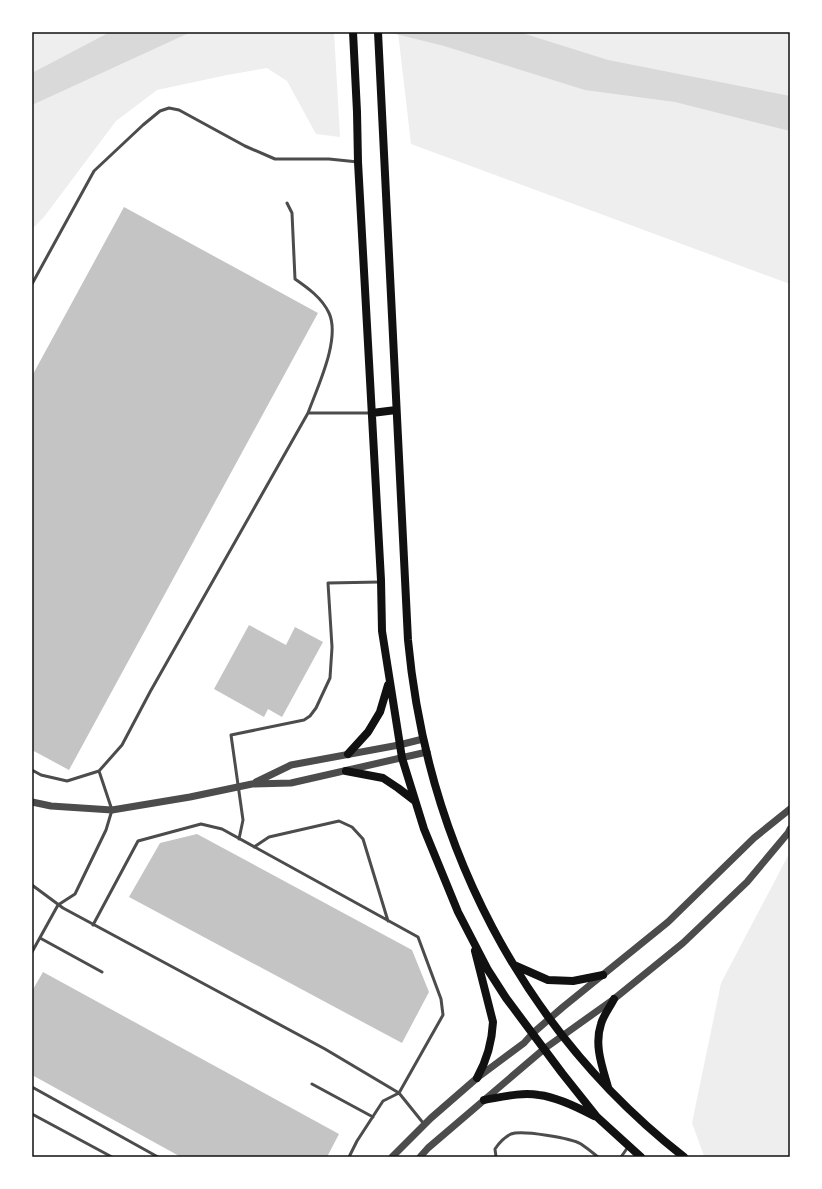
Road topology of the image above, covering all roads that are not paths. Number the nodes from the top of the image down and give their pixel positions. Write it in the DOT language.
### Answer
graph roads {
  1 [pos="352,32"];
  2 [pos="378,32"];
  3 [pos="358,162"];
  4 [pos="287,203"];
  5 [pos="32,284"];
  6 [pos="396,410"];
  7 [pos="308,413"];
  8 [pos="372,413"];
  9 [pos="381,582"];
  10 [pos="389,683"];
  11 [pos="423,739"];
  12 [pos="400,745"];
  13 [pos="427,752"];
  14 [pos="348,754"];
  15 [pos="402,758"];
  16 [pos="32,770"];
  17 [pos="346,770"];
  18 [pos="99,771"];
  19 [pos="252,784"];
  20 [pos="238,787"];
  21 [pos="415,801"];
  22 [pos="32,802"];
  23 [pos="790,809"];
  24 [pos="112,810"];
  25 [pos="790,829"];
  26 [pos="239,839"];
  27 [pos="254,847"];
  28 [pos="32,885"];
  29 [pos="58,904"];
  30 [pos="388,921"];
  31 [pos="93,925"];
  32 [pos="40,938"];
  33 [pos="471,938"];
  34 [pos="32,952"];
  35 [pos="513,965"];
  36 [pos="102,972"];
  37 [pos="603,975"];
  38 [pos="614,999"];
  39 [pos="550,1018"];
  40 [pos="533,1033"];
  41 [pos="564,1036"];
  42 [pos="544,1049"];
  43 [pos="477,1078"];
  44 [pos="312,1084"];
  45 [pos="32,1087"];
  46 [pos="609,1089"];
  47 [pos="399,1093"];
  48 [pos="484,1100"];
  49 [pos="32,1114"];
  50 [pos="373,1117"];
  51 [pos="598,1117"];
  52 [pos="424,1124"];
  53 [pos="629,1146"];
  54 [pos="112,1157"];
  55 [pos="158,1157"];
  56 [pos="349,1157"];
  57 [pos="392,1157"];
  58 [pos="420,1157"];
  59 [pos="496,1157"];
  60 [pos="598,1157"];
  61 [pos="621,1157"];
  62 [pos="641,1157"];
  63 [pos="684,1157"];
  1 -- 3 [label="main road"];
  2 -- 6 [label="main road"];
  3 -- 5 [label="lane"];
  3 -- 8 [label="main road"];
  4 -- 7 [label="lane"];
  6 -- 8 [label="main road"];
  6 -- 11 [label="main road"];
  7 -- 8 [label="lane"];
  7 -- 18 [label="lane"];
  8 -- 9 [label="main road"];
  9 -- 10 [label="main road"];
  9 -- 20 [label="lane"];
  10 -- 12 [label="main road"];
  10 -- 14 [label="main road"];
  11 -- 12 [label="street"];
  11 -- 13 [label="main road"];
  12 -- 14 [label="street"];
  12 -- 15 [label="main road"];
  13 -- 15 [label="street"];
  13 -- 35 [label="main road"];
  14 -- 19 [label="street"];
  15 -- 17 [label="street"];
  15 -- 21 [label="main road"];
  16 -- 18 [label="lane"];
  17 -- 19 [label="street"];
  17 -- 21 [label="main road"];
  18 -- 24 [label="lane"];
  19 -- 20 [label="street"];
  20 -- 24 [label="street"];
  20 -- 26 [label="lane"];
  21 -- 33 [label="main road"];
  22 -- 24 [label="street"];
  23 -- 37 [label="street"];
  24 -- 29 [label="lane"];
  25 -- 38 [label="street"];
  26 -- 27 [label="lane"];
  26 -- 31 [label="lane"];
  27 -- 30 [label="lane"];
  27 -- 30 [label="lane"];
  28 -- 29 [label="lane"];
  29 -- 31 [label="lane"];
  29 -- 32 [label="lane"];
  30 -- 47 [label="lane"];
  31 -- 47 [label="lane"];
  32 -- 34 [label="lane"];
  32 -- 36 [label="lane"];
  33 -- 40 [label="main road"];
  33 -- 43 [label="main road"];
  35 -- 37 [label="main road"];
  35 -- 39 [label="main road"];
  37 -- 39 [label="street"];
  38 -- 41 [label="street"];
  38 -- 46 [label="main road"];
  39 -- 40 [label="street"];
  39 -- 41 [label="main road"];
  40 -- 42 [label="main road"];
  40 -- 43 [label="street"];
  41 -- 42 [label="street"];
  41 -- 46 [label="main road"];
  42 -- 48 [label="street"];
  42 -- 51 [label="main road"];
  43 -- 52 [label="street"];
  44 -- 50 [label="lane"];
  45 -- 55 [label="lane"];
  46 -- 63 [label="main road"];
  47 -- 50 [label="lane"];
  47 -- 52 [label="lane"];
  48 -- 51 [label="main road"];
  48 -- 58 [label="street"];
  49 -- 54 [label="lane"];
  50 -- 56 [label="lane"];
  51 -- 53 [label="main road"];
  52 -- 57 [label="street"];
  53 -- 61 [label="lane"];
  53 -- 62 [label="main road"];
  59 -- 60 [label="lane"];
}
